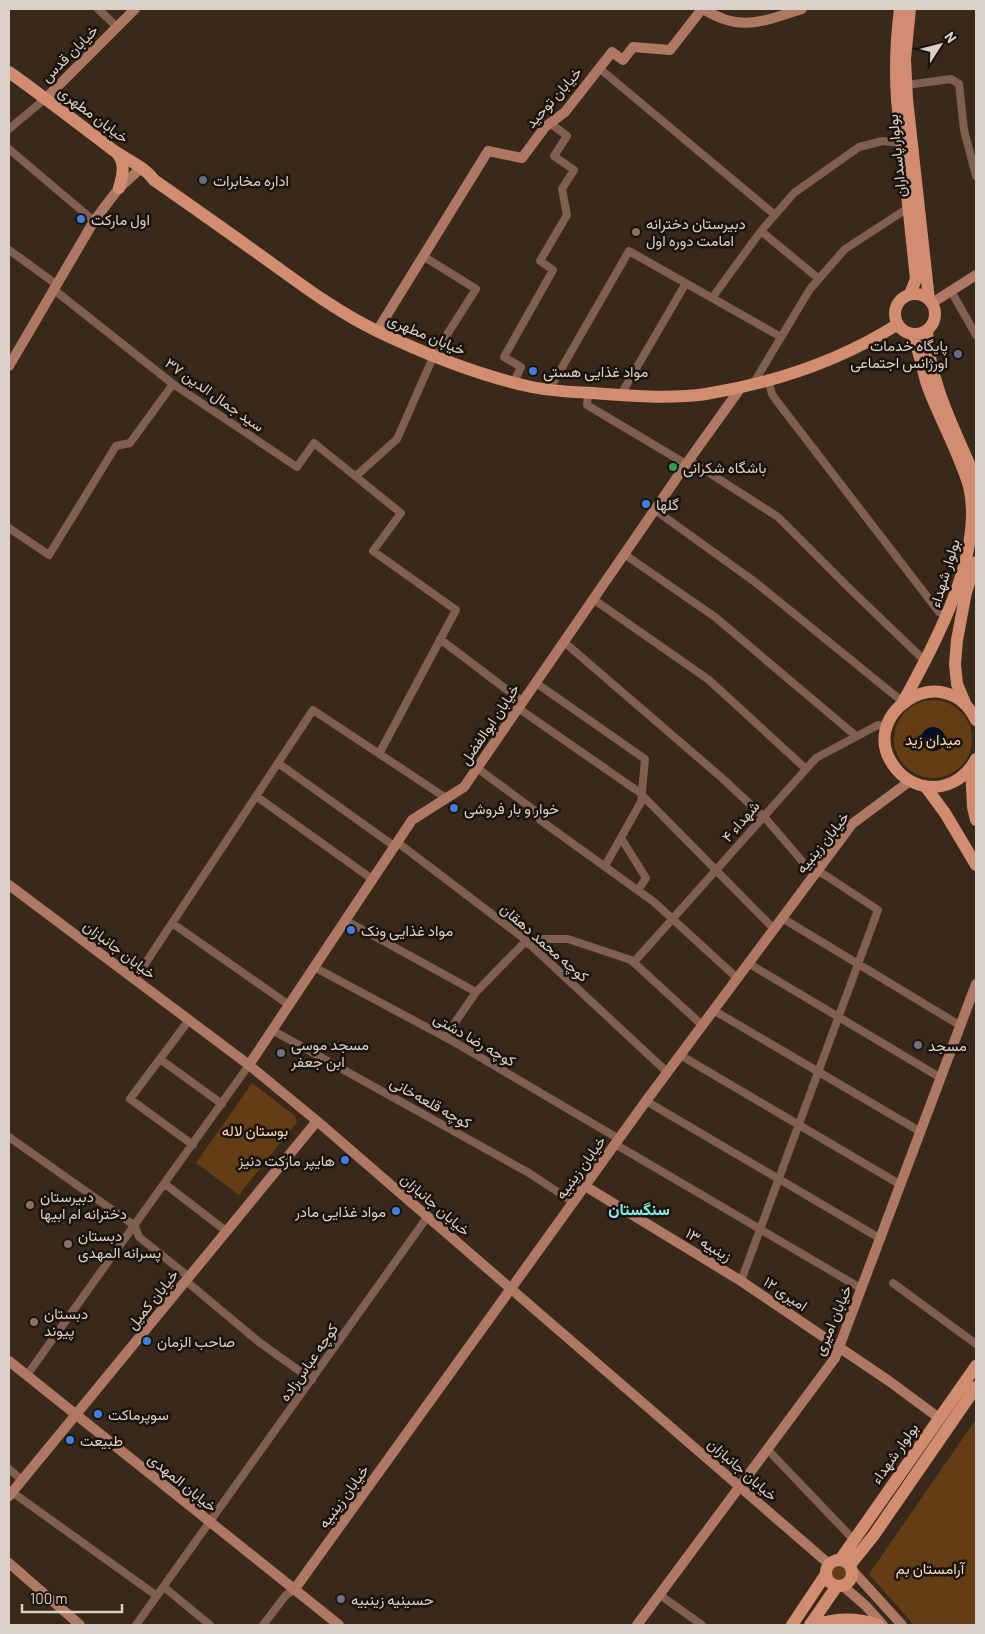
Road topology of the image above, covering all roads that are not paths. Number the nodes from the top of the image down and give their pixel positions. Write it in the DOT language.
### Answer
graph roads {
  1 [pos="98,9"];
  2 [pos="135,9"];
  3 [pos="703,9"];
  4 [pos="802,9"];
  5 [pos="900,9"];
  6 [pos="910,9"];
  7 [pos="781,12"];
  8 [pos="116,26"];
  9 [pos="599,68"];
  10 [pos="9,72"];
  11 [pos="906,85"];
  12 [pos="46,98"];
  13 [pos="550,123"];
  14 [pos="9,129"];
  15 [pos="901,143"];
  16 [pos="9,149"];
  17 [pos="118,155"];
  18 [pos="137,168"];
  19 [pos="976,176"];
  20 [pos="119,188"];
  21 [pos="908,208"];
  22 [pos="775,215"];
  23 [pos="94,221"];
  24 [pos="761,231"];
  25 [pos="9,250"];
  26 [pos="423,256"];
  27 [pos="976,275"];
  28 [pos="818,279"];
  29 [pos="686,283"];
  30 [pos="55,287"];
  31 [pos="950,292"];
  32 [pos="910,294"];
  33 [pos="712,298"];
  34 [pos="931,301"];
  35 [pos="898,324"];
  36 [pos="927,330"];
  37 [pos="377,331"];
  38 [pos="911,334"];
  39 [pos="976,335"];
  40 [pos="781,337"];
  41 [pos="434,355"];
  42 [pos="9,366"];
  43 [pos="768,380"];
  44 [pos="514,382"];
  45 [pos="173,384"];
  46 [pos="748,385"];
  47 [pos="549,390"];
  48 [pos="588,393"];
  49 [pos="620,396"];
  50 [pos="688,462"];
  51 [pos="356,476"];
  52 [pos="976,480"];
  53 [pos="655,510"];
  54 [pos="9,528"];
  55 [pos="624,554"];
  56 [pos="976,562"];
  57 [pos="593,599"];
  58 [pos="948,616"];
  59 [pos="440,639"];
  60 [pos="564,642"];
  61 [pos="925,661"];
  62 [pos="536,683"];
  63 [pos="903,702"];
  64 [pos="964,703"];
  65 [pos="520,705"];
  66 [pos="976,720"];
  67 [pos="887,727"];
  68 [pos="856,736"];
  69 [pos="379,754"];
  70 [pos="278,763"];
  71 [pos="974,763"];
  72 [pos="477,768"];
  73 [pos="805,768"];
  74 [pos="910,781"];
  75 [pos="925,786"];
  76 [pos="256,796"];
  77 [pos="642,796"];
  78 [pos="446,798"];
  79 [pos="762,817"];
  80 [pos="976,820"];
  81 [pos="621,838"];
  82 [pos="396,844"];
  83 [pos="976,865"];
  84 [pos="605,866"];
  85 [pos="715,870"];
  86 [pos="816,872"];
  87 [pos="372,879"];
  88 [pos="9,885"];
  89 [pos="638,890"];
  90 [pos="672,918"];
  91 [pos="782,918"];
  92 [pos="346,920"];
  93 [pos="172,923"];
  94 [pos="774,929"];
  95 [pos="528,942"];
  96 [pos="634,962"];
  97 [pos="748,963"];
  98 [pos="858,964"];
  99 [pos="314,967"];
  100 [pos="737,978"];
  101 [pos="135,980"];
  102 [pos="976,984"];
  103 [pos="476,992"];
  104 [pos="289,1005"];
  105 [pos="714,1010"];
  106 [pos="838,1017"];
  107 [pos="189,1020"];
  108 [pos="702,1025"];
  109 [pos="960,1026"];
  110 [pos="272,1030"];
  111 [pos="445,1037"];
  112 [pos="680,1055"];
  113 [pos="160,1059"];
  114 [pos="249,1065"];
  115 [pos="668,1072"];
  116 [pos="818,1072"];
  117 [pos="941,1078"];
  118 [pos="646,1101"];
  119 [pos="222,1104"];
  120 [pos="317,1121"];
  121 [pos="798,1125"];
  122 [pos="921,1132"];
  123 [pos="9,1137"];
  124 [pos="617,1142"];
  125 [pos="193,1145"];
  126 [pos="778,1179"];
  127 [pos="165,1184"];
  128 [pos="901,1185"];
  129 [pos="585,1186"];
  130 [pos="573,1202"];
  131 [pos="428,1216"];
  132 [pos="135,1226"];
  133 [pos="760,1229"];
  134 [pos="226,1232"];
  135 [pos="880,1239"];
  136 [pos="187,1279"];
  137 [pos="741,1281"];
  138 [pos="893,1283"];
  139 [pos="511,1288"];
  140 [pos="862,1289"];
  141 [pos="976,1344"];
  142 [pos="840,1348"];
  143 [pos="9,1361"];
  144 [pos="976,1366"];
  145 [pos="27,1376"];
  146 [pos="312,1380"];
  147 [pos="976,1387"];
  148 [pos="76,1414"];
  149 [pos="939,1418"];
  150 [pos="767,1449"];
  151 [pos="9,1469"];
  152 [pos="22,1480"];
  153 [pos="739,1486"];
  154 [pos="10,1494"];
  155 [pos="210,1523"];
  156 [pos="862,1526"];
  157 [pos="874,1535"];
  158 [pos="853,1539"];
  159 [pos="9,1563"];
  160 [pos="840,1567"];
  161 [pos="840,1586"];
  162 [pos="164,1587"];
  163 [pos="294,1590"];
  164 [pos="660,1595"];
  165 [pos="158,1596"];
  166 [pos="876,1597"];
  167 [pos="866,1606"];
  168 [pos="80,1625"];
  169 [pos="136,1625"];
  170 [pos="210,1625"];
  171 [pos="263,1625"];
  172 [pos="339,1625"];
  173 [pos="637,1625"];
  174 [pos="702,1625"];
  175 [pos="792,1625"];
  176 [pos="810,1625"];
  177 [pos="815,1625"];
  178 [pos="878,1625"];
  179 [pos="883,1625"];
  180 [pos="902,1625"];
  1 -- 8 [label="street"];
  2 -- 8 [label="street, خیابان قدس"];
  3 -- 7 [label="street"];
  3 -- 9 [label="street, خیابان توحید"];
  4 -- 7 [label="street"];
  5 -- 15 [label="main road, بولوار پاسداران"];
  6 -- 11 [label="main road, بولوار پاسداران"];
  8 -- 12 [label="street, خیابان قدس"];
  9 -- 13 [label="street, خیابان توحید"];
  9 -- 22 [label="street"];
  10 -- 12 [label="main road, خیابان مطهری"];
  11 -- 19 [label="street"];
  11 -- 34 [label="main road, بولوار پاسداران"];
  12 -- 14 [label="street"];
  12 -- 17 [label="main road, خیابان مطهری"];
  13 -- 26 [label="street, خیابان توحید"];
  13 -- 44 [label="street"];
  15 -- 21 [label="main road, بولوار پاسداران"];
  15 -- 22 [label="street"];
  16 -- 23 [label="street"];
  17 -- 18 [label="main road, خیابان مطهری"];
  17 -- 20 [label="main road"];
  18 -- 20 [label="main road"];
  18 -- 37 [label="main road, خیابان مطهری"];
  20 -- 23 [label="street"];
  21 -- 28 [label="street"];
  21 -- 32 [label="main road, بولوار پاسداران"];
  22 -- 24 [label="street"];
  23 -- 30 [label="street"];
  24 -- 28 [label="street"];
  24 -- 33 [label="street"];
  25 -- 30 [label="street, سید جمال الدین ۳۷"];
  26 -- 37 [label="street, خیابان توحید"];
  26 -- 41 [label="street"];
  27 -- 31 [label="street"];
  28 -- 40 [label="street"];
  29 -- 33 [label="street"];
  29 -- 47 [label="street"];
  29 -- 49 [label="street"];
  30 -- 42 [label="street"];
  30 -- 45 [label="street, سید جمال الدین ۳۷"];
  31 -- 34 [label="street"];
  31 -- 39 [label="street"];
  32 -- 34 [label="main road"];
  32 -- 35 [label="main road"];
  33 -- 40 [label="street"];
  34 -- 36 [label="main road"];
  35 -- 38 [label="main road"];
  35 -- 43 [label="main road, خیابان مطهری"];
  36 -- 38 [label="main road"];
  36 -- 52 [label="main road"];
  37 -- 41 [label="main road, خیابان مطهری"];
  38 -- 58 [label="main road, بولوار شهداء"];
  40 -- 46 [label="street"];
  41 -- 44 [label="main road, خیابان مطهری"];
  41 -- 51 [label="street"];
  43 -- 46 [label="main road, خیابان مطهری"];
  43 -- 58 [label="street"];
  44 -- 47 [label="main road, خیابان مطهری"];
  45 -- 51 [label="street, سید جمال الدین ۳۷"];
  45 -- 54 [label="street"];
  46 -- 49 [label="main road, خیابان مطهری"];
  46 -- 50 [label="street, خیابان ابوالفضل"];
  47 -- 48 [label="main road, خیابان مطهری"];
  48 -- 49 [label="main road, خیابان مطهری"];
  48 -- 50 [label="street"];
  50 -- 53 [label="street, خیابان ابوالفضل"];
  50 -- 61 [label="street"];
  51 -- 59 [label="street"];
  53 -- 55 [label="street, خیابان ابوالفضل"];
  53 -- 63 [label="street"];
  55 -- 57 [label="street, خیابان ابوالفضل"];
  55 -- 68 [label="street"];
  56 -- 64 [label="main road, بولوار شهداء"];
  57 -- 60 [label="street, خیابان ابوالفضل"];
  57 -- 73 [label="street"];
  58 -- 61 [label="main road, بولوار شهداء"];
  59 -- 65 [label="street"];
  59 -- 69 [label="street"];
  60 -- 62 [label="street, خیابان ابوالفضل"];
  60 -- 79 [label="street"];
  61 -- 63 [label="main road, بولوار شهداء"];
  62 -- 65 [label="street, خیابان ابوالفضل"];
  62 -- 77 [label="street"];
  63 -- 64 [label="main road"];
  63 -- 67 [label="main road, بولوار شهداء"];
  64 -- 66 [label="main road"];
  65 -- 72 [label="street, خیابان ابوالفضل"];
  65 -- 77 [label="street"];
  67 -- 68 [label="street, شهداء ۴"];
  67 -- 74 [label="main road"];
  68 -- 73 [label="street, شهداء ۴"];
  69 -- 70 [label="street"];
  69 -- 78 [label="street"];
  70 -- 76 [label="street"];
  70 -- 82 [label="street, کوچه محمد دهقان"];
  71 -- 75 [label="main road"];
  71 -- 80 [label="main road"];
  72 -- 78 [label="street, خیابان ابوالفضل"];
  72 -- 84 [label="street"];
  73 -- 79 [label="street, شهداء ۴"];
  74 -- 75 [label="main road"];
  74 -- 86 [label="street, خیابان زینبیه"];
  75 -- 83 [label="main road"];
  76 -- 87 [label="street"];
  76 -- 93 [label="street"];
  77 -- 81 [label="street"];
  77 -- 85 [label="street"];
  78 -- 82 [label="street, خیابان ابوالفضل"];
  79 -- 85 [label="street, شهداء ۴"];
  79 -- 86 [label="street"];
  81 -- 84 [label="street"];
  81 -- 89 [label="street"];
  82 -- 87 [label="street, خیابان ابوالفضل"];
  82 -- 95 [label="street, کوچه محمد دهقان"];
  84 -- 89 [label="street"];
  85 -- 90 [label="street, شهداء ۴"];
  85 -- 94 [label="street"];
  86 -- 91 [label="street, خیابان زینبیه"];
  86 -- 98 [label="street"];
  87 -- 92 [label="street, خیابان ابوالفضل"];
  88 -- 101 [label="street, خیابان جانبازان"];
  89 -- 90 [label="street"];
  90 -- 96 [label="street, شهداء ۴"];
  90 -- 100 [label="street"];
  91 -- 94 [label="street, خیابان زینبیه"];
  91 -- 98 [label="street"];
  92 -- 99 [label="street, خیابان ابوالفضل"];
  92 -- 103 [label="street"];
  93 -- 101 [label="street"];
  93 -- 104 [label="street"];
  94 -- 97 [label="street, خیابان زینبیه"];
  95 -- 96 [label="street"];
  95 -- 103 [label="street"];
  95 -- 115 [label="street, کوچه محمد دهقان"];
  96 -- 108 [label="street"];
  97 -- 100 [label="street, خیابان زینبیه"];
  97 -- 106 [label="street"];
  98 -- 106 [label="street"];
  98 -- 109 [label="street"];
  99 -- 104 [label="street, خیابان ابوالفضل"];
  99 -- 111 [label="street, کوچه رضا دشتی"];
  100 -- 105 [label="street, خیابان زینبیه"];
  101 -- 107 [label="street, خیابان جانبازان"];
  102 -- 109 [label="street, خیابان امیری"];
  103 -- 111 [label="street"];
  104 -- 110 [label="street, خیابان ابوالفضل"];
  105 -- 108 [label="street, خیابان زینبیه"];
  105 -- 116 [label="street"];
  106 -- 116 [label="street"];
  106 -- 117 [label="street"];
  107 -- 113 [label="street"];
  107 -- 114 [label="street, خیابان جانبازان"];
  108 -- 112 [label="street, خیابان زینبیه"];
  109 -- 117 [label="street, خیابان امیری"];
  110 -- 114 [label="street, خیابان ابوالفضل"];
  110 -- 130 [label="street, کوچه قلعه‌خانی"];
  111 -- 124 [label="street, کوچه رضا دشتی"];
  112 -- 115 [label="street, خیابان زینبیه"];
  112 -- 121 [label="street"];
  113 -- 119 [label="street"];
  113 -- 125 [label="street"];
  114 -- 119 [label="street"];
  114 -- 120 [label="street, خیابان جانبازان"];
  115 -- 118 [label="street, خیابان زینبیه"];
  116 -- 121 [label="street"];
  116 -- 122 [label="street"];
  117 -- 122 [label="street, خیابان امیری"];
  118 -- 124 [label="street, خیابان زینبیه"];
  118 -- 126 [label="street"];
  119 -- 125 [label="street"];
  120 -- 131 [label="street, خیابان جانبازان"];
  120 -- 134 [label="street, خیابان کمیل"];
  121 -- 126 [label="street"];
  121 -- 128 [label="street"];
  122 -- 128 [label="street, خیابان امیری"];
  123 -- 132 [label="street"];
  124 -- 129 [label="street, خیابان زینبیه"];
  124 -- 133 [label="street, کوچه رضا دشتی"];
  125 -- 127 [label="street"];
  126 -- 133 [label="street"];
  126 -- 135 [label="street"];
  127 -- 132 [label="street"];
  127 -- 134 [label="street"];
  128 -- 135 [label="street, خیابان امیری"];
  129 -- 130 [label="street, خیابان زینبیه"];
  129 -- 137 [label="street, زینبیه ۱۳"];
  130 -- 139 [label="street, خیابان زینبیه"];
  131 -- 139 [label="street, خیابان جانبازان"];
  131 -- 146 [label="street, کوچه عباس‌زاده"];
  132 -- 136 [label="street"];
  132 -- 145 [label="street"];
  133 -- 137 [label="street"];
  133 -- 140 [label="street, کوچه رضا دشتی"];
  134 -- 136 [label="street, خیابان کمیل"];
  135 -- 140 [label="street, خیابان امیری"];
  136 -- 146 [label="street"];
  136 -- 148 [label="street, خیابان کمیل"];
  137 -- 142 [label="street, امیری ۱۲"];
  138 -- 141 [label="street"];
  139 -- 153 [label="street, خیابان جانبازان"];
  139 -- 163 [label="street, خیابان زینبیه"];
  140 -- 142 [label="street, خیابان امیری"];
  142 -- 149 [label="street, امیری ۱۲"];
  142 -- 150 [label="street, خیابان امیری"];
  143 -- 145 [label="street, خیابان المهدی"];
  144 -- 149 [label="main road, بولوار شهداء"];
  145 -- 148 [label="street, خیابان المهدی"];
  146 -- 155 [label="street, کوچه عباس‌زاده"];
  147 -- 157 [label="main road, بولوار شهداء"];
  148 -- 152 [label="street, خیابان کمیل"];
  148 -- 155 [label="street, خیابان المهدی"];
  149 -- 156 [label="main road, بولوار شهداء"];
  150 -- 153 [label="street, خیابان امیری"];
  150 -- 158 [label="street"];
  151 -- 152 [label="street"];
  152 -- 154 [label="street, خیابان کمیل"];
  153 -- 160 [label="street, خیابان جانبازان"];
  153 -- 164 [label="street, خیابان امیری"];
  154 -- 165 [label="street"];
  155 -- 162 [label="street, کوچه عباس‌زاده"];
  155 -- 163 [label="street, خیابان المهدی"];
  156 -- 157 [label="main road"];
  156 -- 158 [label="main road, بولوار شهداء"];
  157 -- 160 [label="main road, بولوار شهداء"];
  158 -- 160 [label="main road, بولوار شهداء"];
  159 -- 168 [label="street"];
  160 -- 161 [label="main road"];
  160 -- 161 [label="main road"];
  160 -- 166 [label="street, خیابان جانبازان"];
  160 -- 175 [label="main road"];
  161 -- 167 [label="street"];
  161 -- 176 [label="main road"];
  162 -- 165 [label="street, کوچه عباس‌زاده"];
  162 -- 170 [label="street"];
  163 -- 171 [label="street"];
  163 -- 172 [label="street, خیابان المهدی"];
  164 -- 173 [label="street, خیابان امیری"];
  164 -- 174 [label="street"];
  165 -- 169 [label="street, کوچه عباس‌زاده"];
  166 -- 167 [label="street"];
  166 -- 180 [label="street, خیابان جانبازان"];
  167 -- 179 [label="street"];
  177 -- 178 [label="main road"];
}
